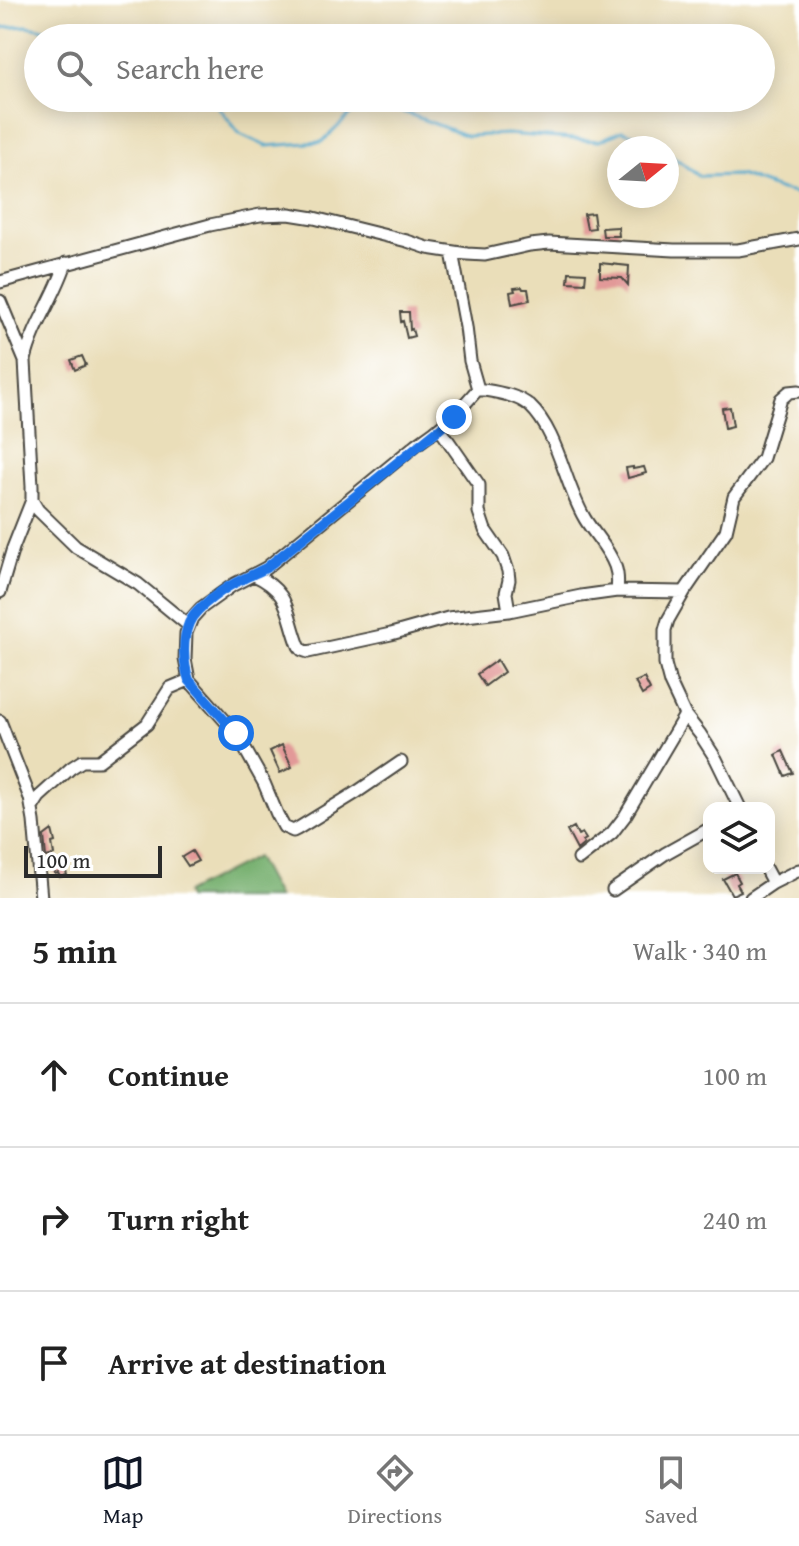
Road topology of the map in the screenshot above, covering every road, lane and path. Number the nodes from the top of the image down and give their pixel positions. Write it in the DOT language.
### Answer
graph roads {
  1 [pos="799,239"];
  2 [pos="452,252"];
  3 [pos="66,263"];
  4 [pos="0,282"];
  5 [pos="0,301"];
  6 [pos="25,361"];
  7 [pos="478,389"];
  8 [pos="799,391"];
  9 [pos="440,429"];
  10 [pos="32,500"];
  11 [pos="254,575"];
  12 [pos="617,591"];
  13 [pos="0,592"];
  14 [pos="684,592"];
  15 [pos="509,611"];
  16 [pos="188,625"];
  17 [pos="189,680"];
  18 [pos="685,715"];
  19 [pos="0,721"];
  20 [pos="401,762"];
  21 [pos="737,802"];
  22 [pos="32,808"];
  23 [pos="703,832"];
  24 [pos="579,859"];
  25 [pos="799,870"];
  26 [pos="768,874"];
  27 [pos="773,883"];
  28 [pos="613,890"];
  29 [pos="41,898"];
  30 [pos="751,898"];
  1 -- 2 [label="street"];
  2 -- 3 [label="street"];
  2 -- 7 [label="street"];
  3 -- 4 [label="street"];
  3 -- 6 [label="street"];
  5 -- 6 [label="street"];
  6 -- 10 [label="street"];
  7 -- 9 [label="street"];
  7 -- 12 [label="street"];
  8 -- 14 [label="street"];
  9 -- 11 [label="street"];
  9 -- 15 [label="street"];
  10 -- 13 [label="street"];
  10 -- 16 [label="street"];
  11 -- 15 [label="street"];
  11 -- 16 [label="street"];
  12 -- 14 [label="street"];
  12 -- 15 [label="street"];
  14 -- 18 [label="street"];
  16 -- 17 [label="street"];
  17 -- 20 [label="street"];
  17 -- 22 [label="street"];
  18 -- 21 [label="street"];
  18 -- 24 [label="street"];
  19 -- 22 [label="street"];
  22 -- 29 [label="street"];
  23 -- 28 [label="street"];
  25 -- 27 [label="street"];
  26 -- 27 [label="street"];
  27 -- 30 [label="street"];
}
